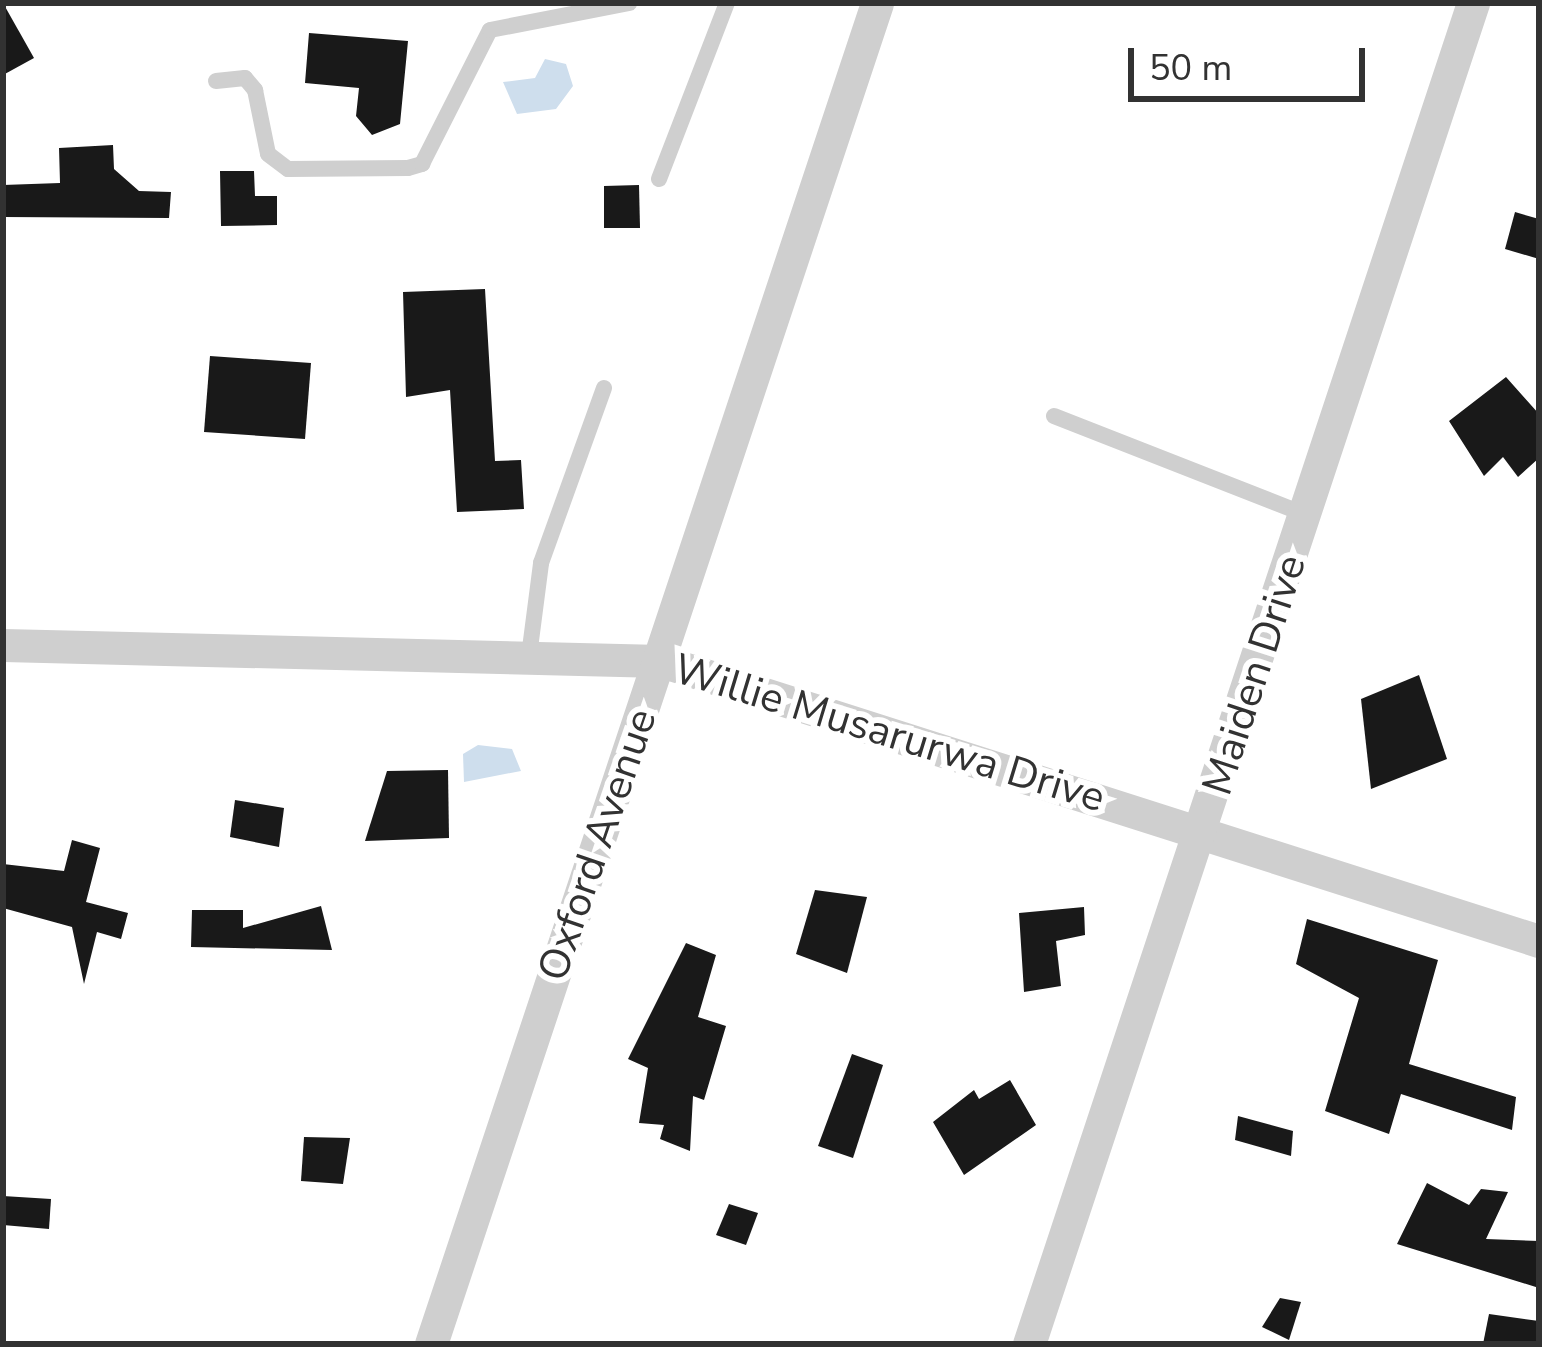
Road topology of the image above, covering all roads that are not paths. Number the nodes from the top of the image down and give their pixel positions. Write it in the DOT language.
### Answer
graph roads {
  1 [pos="629,3"];
  2 [pos="727,3"];
  3 [pos="877,3"];
  4 [pos="1473,3"];
  5 [pos="216,82"];
  6 [pos="659,179"];
  7 [pos="604,388"];
  8 [pos="1054,416"];
  9 [pos="1307,515"];
  10 [pos="3,645"];
  11 [pos="529,656"];
  12 [pos="661,661"];
  13 [pos="1204,832"];
  14 [pos="1539,941"];
  15 [pos="431,1344"];
  16 [pos="1029,1344"];
  1 -- 5 [label="lane"];
  2 -- 6 [label="lane"];
  3 -- 12 [label="street, Oxford Avenue"];
  4 -- 9 [label="street, Maiden Drive"];
  7 -- 11 [label="lane"];
  8 -- 9 [label="lane"];
  9 -- 13 [label="street, Maiden Drive"];
  10 -- 11 [label="street, Willie Musarurwa Drive"];
  11 -- 12 [label="street, Willie Musarurwa Drive"];
  12 -- 13 [label="street, Willie Musarurwa Drive"];
  12 -- 15 [label="street, Oxford Avenue"];
  13 -- 14 [label="street, Willie Musarurwa Drive"];
  13 -- 16 [label="street, Maiden Drive"];
}
